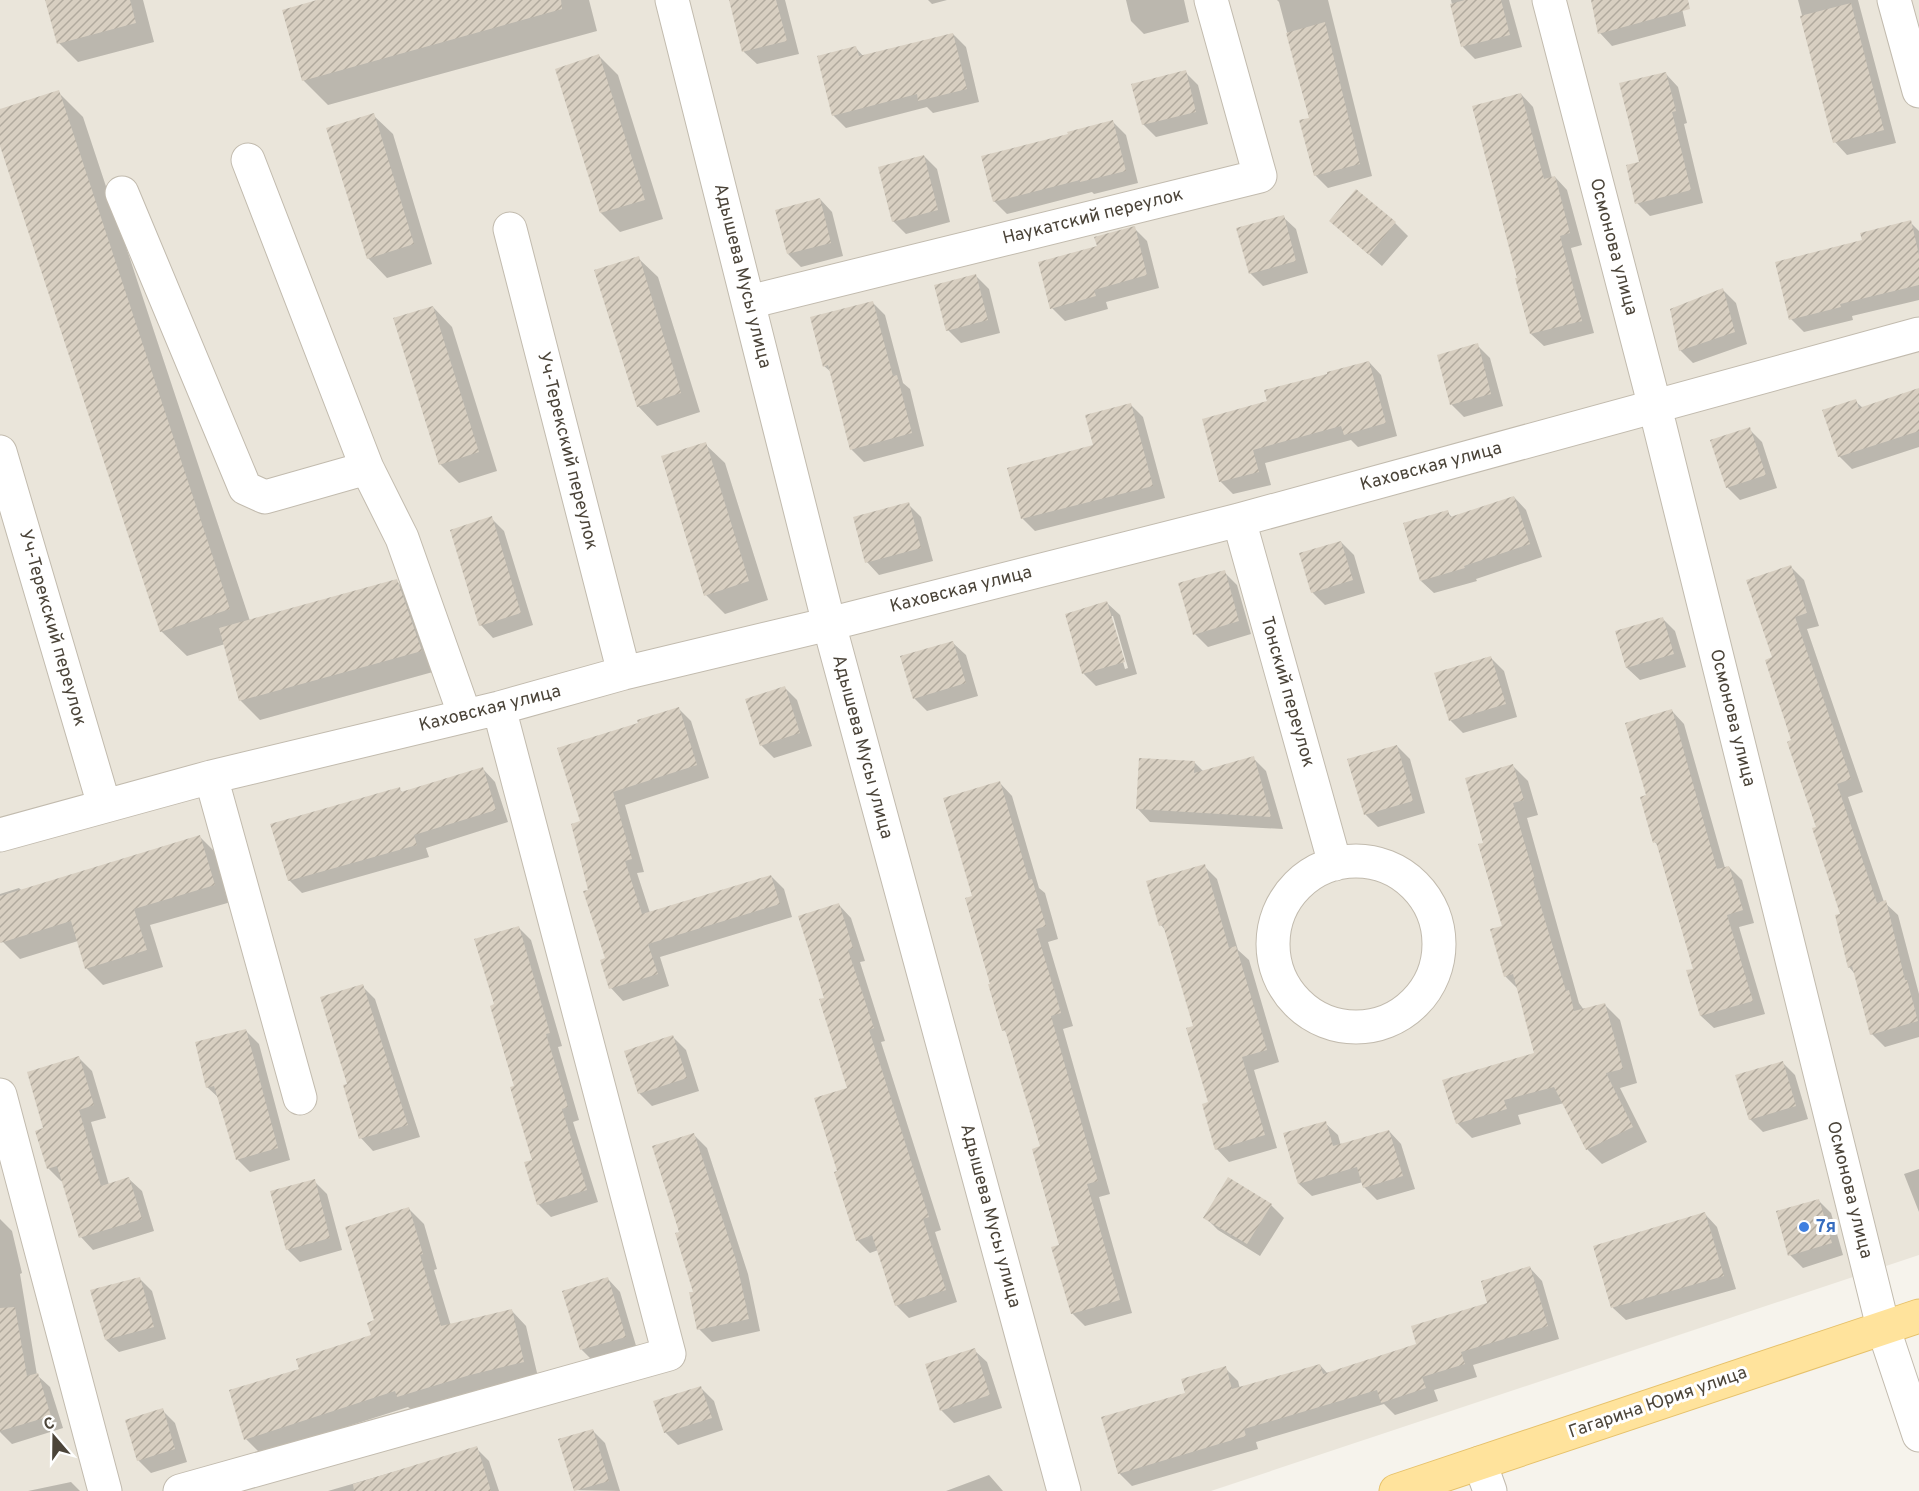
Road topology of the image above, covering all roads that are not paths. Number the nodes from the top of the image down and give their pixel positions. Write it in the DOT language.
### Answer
graph roads {
  1 [pos="672,0"];
  2 [pos="1211,0"];
  3 [pos="1549,0"];
  4 [pos="1894,0"];
  5 [pos="1919,91"];
  6 [pos="248,160"];
  7 [pos="122,193"];
  8 [pos="510,229"];
  9 [pos="749,302"];
  10 [pos="1919,334"];
  11 [pos="1655,407"];
  12 [pos="0,452"];
  13 [pos="367,468"];
  14 [pos="1239,520"];
  15 [pos="829,624"];
  16 [pos="624,674"];
  17 [pos="499,708"];
  18 [pos="465,716"];
  19 [pos="211,777"];
  20 [pos="104,805"];
  21 [pos="0,835"];
  22 [pos="1335,864"];
  23 [pos="0,1095"];
  24 [pos="300,1098"];
  25 [pos="1919,1316"];
  26 [pos="1883,1327"];
  27 [pos="1919,1435"];
  28 [pos="1485,1477"];
  29 [pos="105,1491"];
  30 [pos="180,1491"];
  31 [pos="1064,1491"];
  32 [pos="1396,1491"];
  1 -- 9 [label="street, Адышева Мусы улица"];
  2 -- 9 [label="street, Наукатский переулок"];
  3 -- 11 [label="street, Осмонова улица"];
  4 -- 5 [label="street"];
  6 -- 13 [label="street"];
  7 -- 13 [label="street"];
  8 -- 16 [label="street, Уч-Терекский переулок"];
  9 -- 15 [label="street, Адышева Мусы улица"];
  10 -- 11 [label="street, Каховская улица"];
  11 -- 14 [label="street, Каховская улица"];
  11 -- 26 [label="street, Осмонова улица"];
  12 -- 20 [label="street, Уч-Терекский переулок"];
  13 -- 18 [label="street"];
  14 -- 15 [label="street, Каховская улица"];
  14 -- 22 [label="street, Тонский переулок"];
  15 -- 16 [label="street, Каховская улица"];
  15 -- 31 [label="street, Адышева Мусы улица"];
  16 -- 17 [label="street, Каховская улица"];
  17 -- 18 [label="street, Каховская улица"];
  17 -- 30 [label="street"];
  18 -- 19 [label="street, Каховская улица"];
  19 -- 20 [label="street, Каховская улица"];
  19 -- 24 [label="street"];
  20 -- 21 [label="street, Каховская улица"];
  22 -- 22 [label="street"];
  23 -- 29 [label="street"];
  25 -- 26 [label="main road, Гагарина Юрия улица"];
  26 -- 27 [label="street, Осмонова улица"];
  26 -- 28 [label="main road, Гагарина Юрия улица"];
  28 -- 32 [label="main road, Гагарина Юрия улица"];
}
